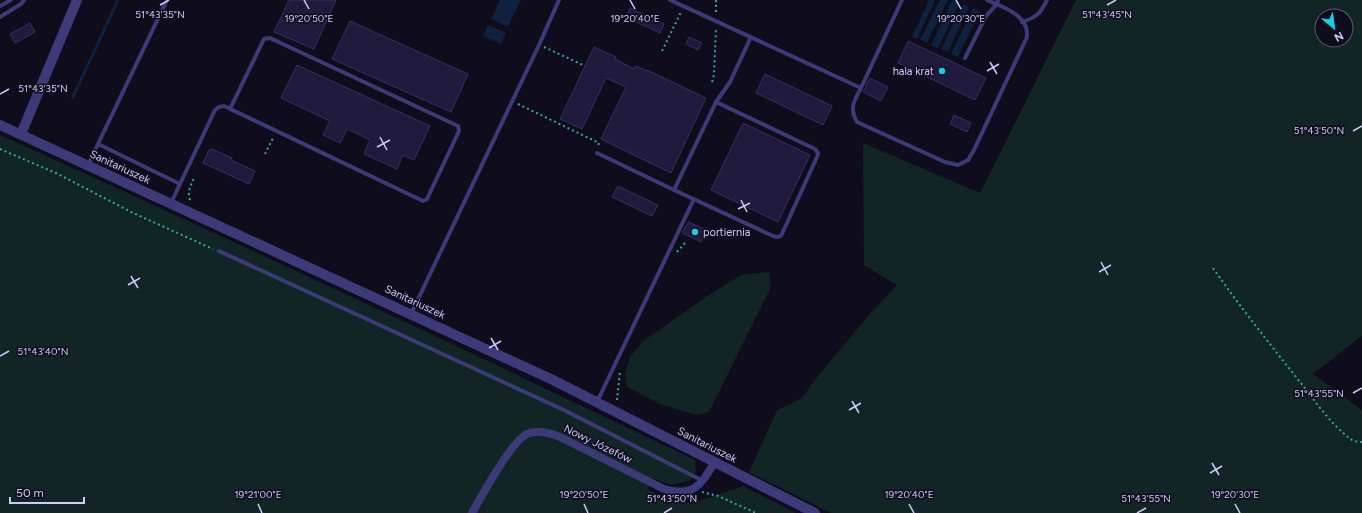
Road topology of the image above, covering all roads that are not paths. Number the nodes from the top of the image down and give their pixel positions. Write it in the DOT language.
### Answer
graph roads {
  1 [pos="10,0"];
  2 [pos="24,0"];
  3 [pos="77,0"];
  4 [pos="167,0"];
  5 [pos="559,0"];
  6 [pos="670,0"];
  7 [pos="902,0"];
  8 [pos="987,0"];
  9 [pos="1047,0"];
  10 [pos="998,2"];
  11 [pos="0,6"];
  12 [pos="0,17"];
  13 [pos="1022,22"];
  14 [pos="751,37"];
  15 [pos="965,58"];
  16 [pos="861,88"];
  17 [pos="716,102"];
  18 [pos="230,109"];
  19 [pos="0,125"];
  20 [pos="20,134"];
  21 [pos="98,144"];
  22 [pos="597,153"];
  23 [pos="88,166"];
  24 [pos="180,184"];
  25 [pos="674,190"];
  26 [pos="694,199"];
  27 [pos="171,204"];
  28 [pos="219,251"];
  29 [pos="411,314"];
  30 [pos="597,402"];
  31 [pos="715,462"];
  32 [pos="704,481"];
  33 [pos="472,513"];
  34 [pos="815,513"];
  1 -- 11 [label="lane"];
  2 -- 12 [label="lane"];
  3 -- 20 [label="street"];
  4 -- 21 [label="lane"];
  5 -- 29 [label="lane"];
  6 -- 14 [label="lane"];
  7 -- 16 [label="lane"];
  8 -- 10 [label="lane"];
  9 -- 13 [label="lane"];
  10 -- 13 [label="lane"];
  10 -- 15 [label="lane"];
  13 -- 16 [label="lane"];
  14 -- 16 [label="lane"];
  14 -- 17 [label="lane"];
  17 -- 25 [label="lane"];
  17 -- 26 [label="lane"];
  18 -- 18 [label="lane"];
  18 -- 24 [label="lane"];
  19 -- 20 [label="street, Sanitariuszek"];
  20 -- 23 [label="street, Sanitariuszek"];
  21 -- 23 [label="lane"];
  21 -- 24 [label="lane"];
  22 -- 25 [label="lane"];
  23 -- 27 [label="street, Sanitariuszek"];
  24 -- 27 [label="lane"];
  25 -- 26 [label="lane"];
  26 -- 30 [label="lane"];
  27 -- 29 [label="street, Sanitariuszek"];
  28 -- 32 [label="lane"];
  29 -- 30 [label="street, Sanitariuszek"];
  30 -- 31 [label="street, Sanitariuszek"];
  31 -- 32 [label="street"];
  31 -- 34 [label="street, Sanitariuszek"];
  32 -- 33 [label="street, Nowy Józefów"];
}
